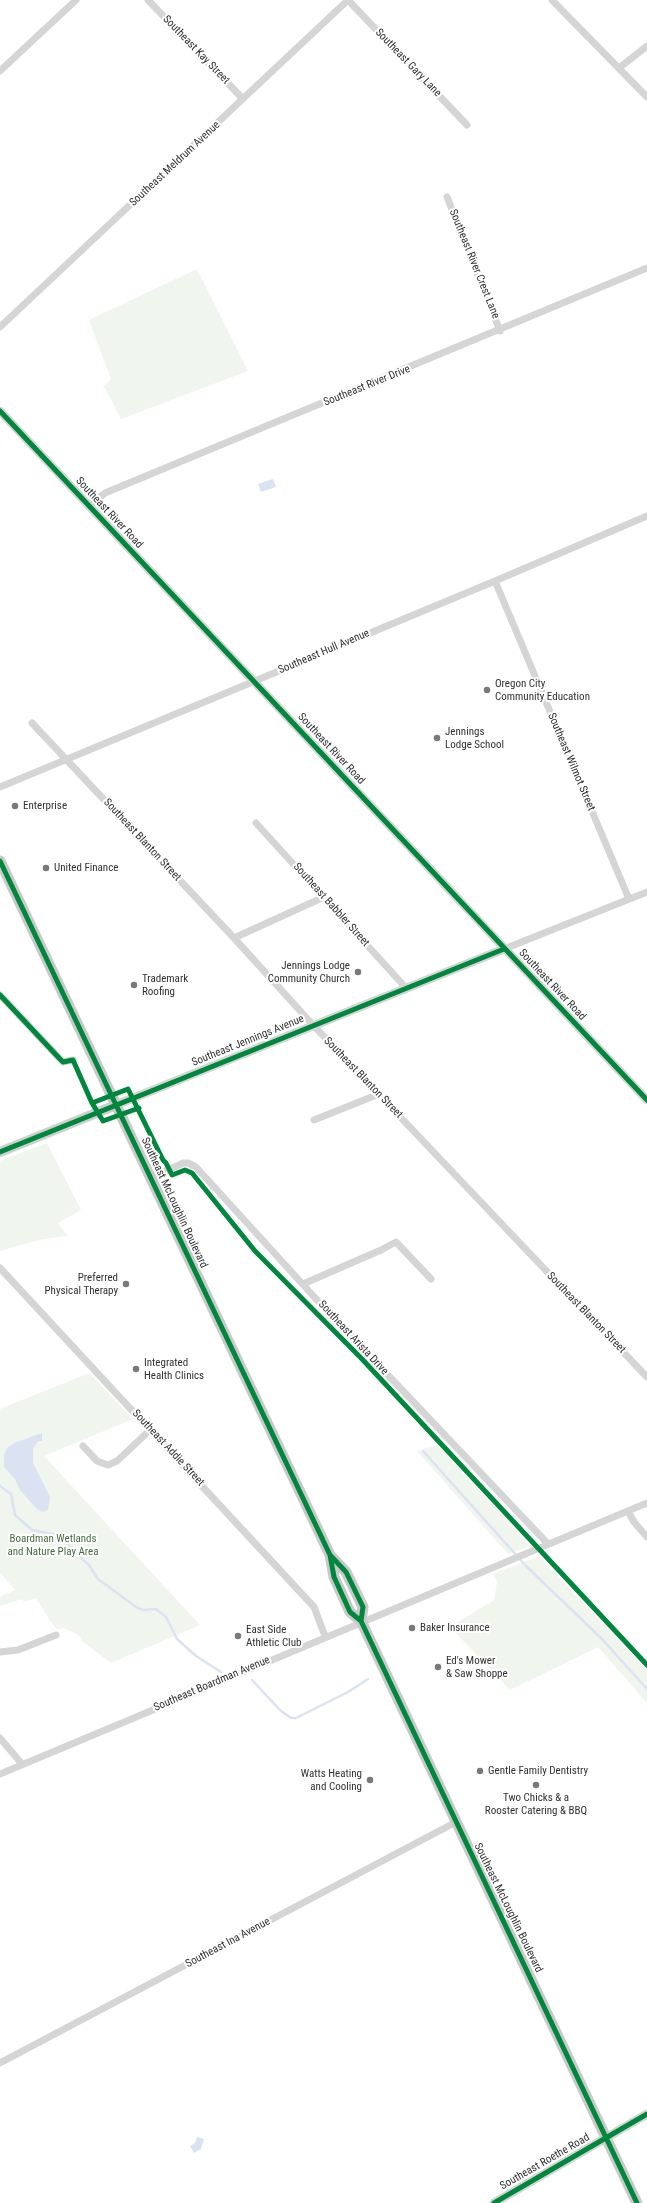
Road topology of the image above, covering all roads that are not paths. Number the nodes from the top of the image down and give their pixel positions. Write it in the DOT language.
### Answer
graph roads {
  1 [pos="76,0"];
  2 [pos="148,0"];
  3 [pos="348,0"];
  4 [pos="552,0"];
  5 [pos="647,46"];
  6 [pos="619,68"];
  7 [pos="0,71"];
  8 [pos="647,97"];
  9 [pos="243,100"];
  10 [pos="467,125"];
  11 [pos="447,197"];
  12 [pos="647,268"];
  13 [pos="0,327"];
  14 [pos="500,331"];
  15 [pos="0,412"];
  16 [pos="89,506"];
  17 [pos="647,516"];
  18 [pos="495,581"];
  19 [pos="254,681"];
  20 [pos="32,723"];
  21 [pos="66,760"];
  22 [pos="0,787"];
  23 [pos="256,823"];
  24 [pos="0,861"];
  25 [pos="647,892"];
  26 [pos="324,897"];
  27 [pos="629,899"];
  28 [pos="234,938"];
  29 [pos="504,949"];
  30 [pos="406,988"];
  31 [pos="0,995"];
  32 [pos="313,1025"];
  33 [pos="73,1060"];
  34 [pos="379,1094"];
  35 [pos="647,1100"];
  36 [pos="116,1105"];
  37 [pos="314,1120"];
  38 [pos="0,1152"];
  39 [pos="151,1178"];
  40 [pos="0,1268"];
  41 [pos="431,1279"];
  42 [pos="303,1284"];
  43 [pos="647,1377"];
  44 [pos="151,1429"];
  45 [pos="83,1446"];
  46 [pos="647,1503"];
  47 [pos="628,1511"];
  48 [pos="647,1537"];
  49 [pos="548,1544"];
  50 [pos="361,1621"];
  51 [pos="56,1635"];
  52 [pos="326,1636"];
  53 [pos="0,1652"];
  54 [pos="0,1738"];
  55 [pos="22,1764"];
  56 [pos="0,1774"];
  57 [pos="456,1822"];
  58 [pos="0,2063"];
  59 [pos="647,2114"];
  60 [pos="606,2138"];
  61 [pos="494,2203"];
  62 [pos="637,2203"];
  1 -- 7 [label="street"];
  2 -- 9 [label="street, Southeast Kay Street"];
  3 -- 9 [label="street, Southeast Meldrum Avenue"];
  3 -- 10 [label="street, Southeast Gary Lane"];
  4 -- 6 [label="street"];
  5 -- 6 [label="street"];
  6 -- 8 [label="street"];
  9 -- 13 [label="street, Southeast Meldrum Avenue"];
  11 -- 14 [label="street, Southeast River Crest Lane"];
  12 -- 14 [label="street, Southeast River Drive"];
  14 -- 16 [label="street, Southeast River Drive"];
  15 -- 16 [label="street, Southeast River Road"];
  16 -- 19 [label="street, Southeast River Road"];
  17 -- 18 [label="street, Southeast Hull Avenue"];
  18 -- 19 [label="street, Southeast Hull Avenue"];
  18 -- 27 [label="street, Southeast Wilmot Street"];
  19 -- 21 [label="street, Southeast Hull Avenue"];
  19 -- 29 [label="street, Southeast River Road"];
  20 -- 21 [label="street, Southeast Blanton Street"];
  21 -- 22 [label="street, Southeast Hull Avenue"];
  21 -- 28 [label="street, Southeast Blanton Street"];
  23 -- 26 [label="street, Southeast Babbler Street"];
  24 -- 36 [label="main road, Southeast McLoughlin Boulevard"];
  25 -- 27 [label="street, Southeast Jennings Avenue"];
  26 -- 28 [label="street"];
  26 -- 30 [label="street, Southeast Babbler Street"];
  27 -- 29 [label="street, Southeast Jennings Avenue"];
  28 -- 32 [label="street, Southeast Blanton Street"];
  29 -- 30 [label="street, Southeast Jennings Avenue"];
  29 -- 35 [label="street, Southeast River Road"];
  30 -- 32 [label="street, Southeast Jennings Avenue"];
  31 -- 33 [label="street"];
  32 -- 34 [label="street, Southeast Blanton Street"];
  32 -- 36 [label="street, Southeast Jennings Avenue"];
  34 -- 37 [label="street"];
  34 -- 43 [label="street, Southeast Blanton Street"];
  36 -- 38 [label="main road, Southeast Jennings Avenue"];
  36 -- 39 [label="main road, Southeast McLoughlin Boulevard"];
  39 -- 42 [label="street, Southeast Arista Drive"];
  39 -- 50 [label="main road, Southeast McLoughlin Boulevard"];
  40 -- 44 [label="street, Southeast Addie Street"];
  41 -- 42 [label="street"];
  42 -- 49 [label="street, Southeast Arista Drive"];
  44 -- 45 [label="street"];
  44 -- 52 [label="street, Southeast Addie Street"];
  46 -- 47 [label="street, Southeast Boardman Avenue"];
  47 -- 48 [label="street"];
  47 -- 49 [label="street, Southeast Boardman Avenue"];
  49 -- 50 [label="street, Southeast Boardman Avenue"];
  50 -- 52 [label="street, Southeast Boardman Avenue"];
  50 -- 57 [label="main road, Southeast McLoughlin Boulevard"];
  51 -- 53 [label="street"];
  52 -- 55 [label="street, Southeast Boardman Avenue"];
  54 -- 55 [label="street"];
  55 -- 56 [label="street, Southeast Boardman Avenue"];
  57 -- 58 [label="street, Southeast Ina Avenue"];
  57 -- 60 [label="main road, Southeast McLoughlin Boulevard"];
  59 -- 60 [label="street, Southeast Roethe Road"];
  60 -- 61 [label="street, Southeast Roethe Road"];
  60 -- 62 [label="main road, Southeast McLoughlin Boulevard"];
}
